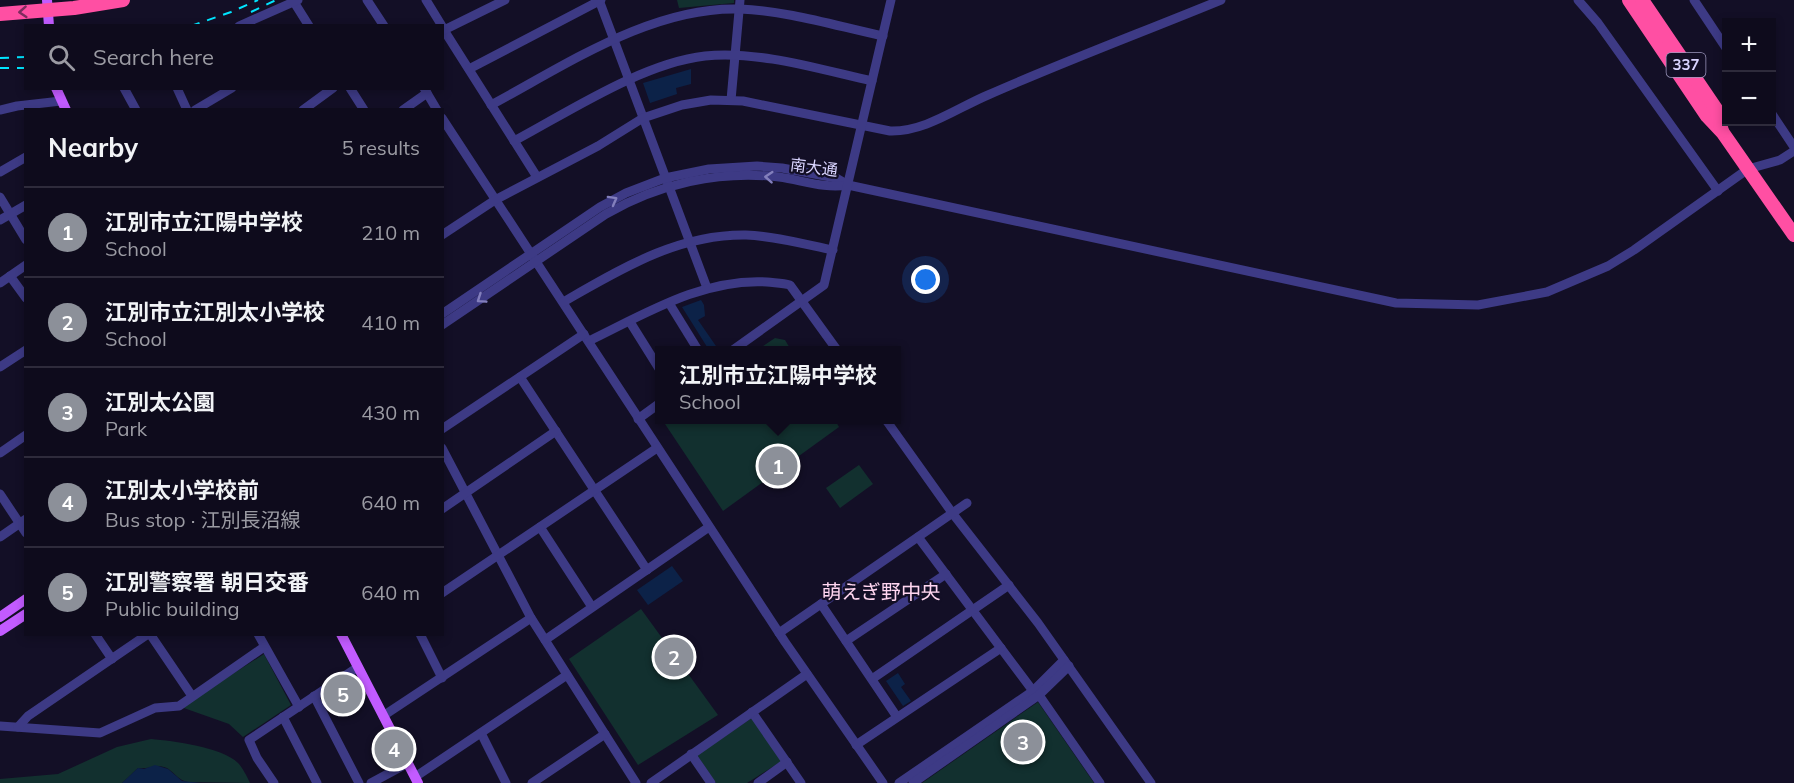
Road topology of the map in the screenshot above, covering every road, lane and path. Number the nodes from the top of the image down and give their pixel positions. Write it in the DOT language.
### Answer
graph roads {
  1 [pos="123,0"];
  2 [pos="368,0"];
  3 [pos="426,0"];
  4 [pos="505,0"];
  5 [pos="600,0"];
  6 [pos="891,0"];
  7 [pos="1221,0"];
  8 [pos="1578,0"];
  9 [pos="1694,0"];
  10 [pos="296,1"];
  11 [pos="1633,2"];
  12 [pos="47,5"];
  13 [pos="739,5"];
  14 [pos="0,14"];
  15 [pos="49,24"];
  16 [pos="244,24"];
  17 [pos="308,24"];
  18 [pos="383,24"];
  19 [pos="441,24"];
  20 [pos="444,28"];
  21 [pos="444,30"];
  22 [pos="883,36"];
  23 [pos="614,40"];
  24 [pos="1722,42"];
  25 [pos="735,55"];
  26 [pos="469,69"];
  27 [pos="629,79"];
  28 [pos="872,81"];
  29 [pos="57,90"];
  30 [pos="125,90"];
  31 [pos="178,90"];
  32 [pos="229,90"];
  33 [pos="330,90"];
  34 [pos="351,90"];
  35 [pos="425,91"];
  36 [pos="731,100"];
  37 [pos="64,105"];
  38 [pos="491,105"];
  39 [pos="135,108"];
  40 [pos="186,108"];
  41 [pos="198,108"];
  42 [pos="306,108"];
  43 [pos="363,108"];
  44 [pos="405,108"];
  45 [pos="436,108"];
  46 [pos="0,110"];
  47 [pos="643,118"];
  48 [pos="1776,120"];
  49 [pos="444,121"];
  50 [pos="862,125"];
  51 [pos="514,141"];
  52 [pos="1794,149"];
  53 [pos="24,159"];
  54 [pos="1748,169"];
  55 [pos="0,172"];
  56 [pos="537,177"];
  57 [pos="667,183"];
  58 [pos="848,185"];
  59 [pos="1718,191"];
  60 [pos="0,197"];
  61 [pos="495,200"];
  62 [pos="24,206"];
  63 [pos="10,214"];
  64 [pos="0,220"];
  65 [pos="444,232"];
  66 [pos="1794,235"];
  67 [pos="24,237"];
  68 [pos="689,242"];
  69 [pos="833,249"];
  70 [pos="533,258"];
  71 [pos="24,266"];
  72 [pos="10,276"];
  73 [pos="0,283"];
  74 [pos="707,288"];
  75 [pos="24,295"];
  76 [pos="802,301"];
  77 [pos="563,302"];
  78 [pos="669,303"];
  79 [pos="444,313"];
  80 [pos="630,322"];
  81 [pos="444,324"];
  82 [pos="587,338"];
  83 [pos="695,346"];
  84 [pos="740,346"];
  85 [pos="834,346"];
  86 [pos="24,351"];
  87 [pos="655,362"];
  88 [pos="0,367"];
  89 [pos="520,377"];
  90 [pos="655,407"];
  91 [pos="638,419"];
  92 [pos="889,424"];
  93 [pos="444,428"];
  94 [pos="556,431"];
  95 [pos="24,436"];
  96 [pos="657,448"];
  97 [pos="444,452"];
  98 [pos="0,453"];
  99 [pos="594,490"];
  100 [pos="466,493"];
  101 [pos="0,494"];
  102 [pos="967,503"];
  103 [pos="444,508"];
  104 [pos="953,514"];
  105 [pos="22,521"];
  106 [pos="540,527"];
  107 [pos="710,527"];
  108 [pos="0,537"];
  109 [pos="918,537"];
  110 [pos="499,555"];
  111 [pos="647,570"];
  112 [pos="946,574"];
  113 [pos="1009,585"];
  114 [pos="444,592"];
  115 [pos="24,601"];
  116 [pos="821,604"];
  117 [pos="592,608"];
  118 [pos="973,610"];
  119 [pos="24,615"];
  120 [pos="0,616"];
  121 [pos="531,618"];
  122 [pos="0,631"];
  123 [pos="779,633"];
  124 [pos="95,636"];
  125 [pos="146,636"];
  126 [pos="150,636"];
  127 [pos="259,636"];
  128 [pos="342,636"];
  129 [pos="421,636"];
  130 [pos="545,640"];
  131 [pos="846,641"];
  132 [pos="264,647"];
  133 [pos="1001,648"];
  134 [pos="112,659"];
  135 [pos="1066,663"];
  136 [pos="358,667"];
  137 [pos="807,674"];
  138 [pos="567,675"];
  139 [pos="442,678"];
  140 [pos="872,679"];
  141 [pos="1036,693"];
  142 [pos="192,696"];
  143 [pos="314,696"];
  144 [pos="299,707"];
  145 [pos="752,712"];
  146 [pos="383,716"];
  147 [pos="283,717"];
  148 [pos="897,717"];
  149 [pos="0,726"];
  150 [pos="18,727"];
  151 [pos="481,733"];
  152 [pos="605,734"];
  153 [pos="856,745"];
  154 [pos="691,754"];
  155 [pos="787,762"];
  156 [pos="408,763"];
  157 [pos="417,780"];
  158 [pos="274,783"];
  159 [pos="317,783"];
  160 [pos="359,783"];
  161 [pos="371,783"];
  162 [pos="506,783"];
  163 [pos="532,783"];
  164 [pos="636,783"];
  165 [pos="651,783"];
  166 [pos="711,783"];
  167 [pos="758,783"];
  168 [pos="801,783"];
  169 [pos="883,783"];
  170 [pos="898,783"];
  171 [pos="913,783"];
  172 [pos="1100,783"];
  173 [pos="1151,783"];
  1 -- 12 [label="highway"];
  2 -- 18 [label="street"];
  3 -- 19 [label="street"];
  4 -- 20 [label="street"];
  5 -- 23 [label="street"];
  5 -- 26 [label="street"];
  6 -- 22 [label="street"];
  7 -- 50 [label="street"];
  8 -- 59 [label="street"];
  9 -- 24 [label="street"];
  10 -- 16 [label="street"];
  10 -- 17 [label="street"];
  11 -- 54 [label="highway, 337"];
  12 -- 14 [label="highway, one-way"];
  12 -- 15 [label="main road"];
  13 -- 22 [label="street"];
  13 -- 23 [label="street"];
  13 -- 25 [label="street"];
  21 -- 26 [label="street"];
  22 -- 28 [label="street"];
  23 -- 27 [label="street"];
  23 -- 38 [label="street"];
  25 -- 27 [label="street"];
  25 -- 28 [label="street"];
  25 -- 36 [label="street"];
  26 -- 38 [label="street"];
  27 -- 47 [label="street"];
  27 -- 51 [label="street"];
  28 -- 50 [label="street"];
  29 -- 37 [label="main road"];
  30 -- 39 [label="street"];
  31 -- 40 [label="street"];
  32 -- 41 [label="street"];
  33 -- 42 [label="street"];
  34 -- 43 [label="street"];
  35 -- 44 [label="street"];
  35 -- 45 [label="street"];
  36 -- 47 [label="street"];
  36 -- 50 [label="street"];
  37 -- 46 [label="street"];
  38 -- 51 [label="street"];
  47 -- 56 [label="street"];
  47 -- 57 [label="street"];
  48 -- 52 [label="street"];
  49 -- 61 [label="street"];
  50 -- 58 [label="street"];
  51 -- 56 [label="street"];
  52 -- 54 [label="street"];
  53 -- 55 [label="street"];
  54 -- 59 [label="street, 南大通"];
  54 -- 66 [label="highway, 337"];
  56 -- 61 [label="street"];
  57 -- 58 [label="street, 南大通"];
  57 -- 68 [label="street"];
  57 -- 70 [label="street, 南大通"];
  58 -- 59 [label="street, 南大通"];
  58 -- 69 [label="street"];
  60 -- 63 [label="street"];
  61 -- 65 [label="street"];
  61 -- 70 [label="street"];
  62 -- 63 [label="street"];
  63 -- 64 [label="street"];
  63 -- 67 [label="street"];
  68 -- 69 [label="street"];
  68 -- 74 [label="street"];
  68 -- 77 [label="street"];
  69 -- 76 [label="street"];
  70 -- 77 [label="street"];
  70 -- 79 [label="street, 南大通"];
  70 -- 81 [label="street, 南大通, one-way"];
  71 -- 72 [label="street"];
  72 -- 73 [label="street"];
  72 -- 75 [label="street"];
  74 -- 76 [label="street"];
  74 -- 78 [label="street"];
  76 -- 84 [label="street"];
  76 -- 85 [label="street"];
  77 -- 82 [label="street"];
  78 -- 80 [label="street"];
  78 -- 83 [label="street"];
  80 -- 82 [label="street"];
  80 -- 87 [label="street"];
  82 -- 89 [label="street"];
  82 -- 91 [label="street"];
  86 -- 88 [label="street"];
  89 -- 93 [label="street"];
  89 -- 94 [label="street"];
  90 -- 91 [label="street"];
  91 -- 96 [label="street"];
  92 -- 104 [label="street"];
  94 -- 99 [label="street"];
  94 -- 100 [label="street"];
  95 -- 98 [label="street"];
  96 -- 99 [label="street"];
  96 -- 107 [label="street"];
  97 -- 100 [label="street"];
  99 -- 106 [label="street"];
  99 -- 111 [label="street"];
  100 -- 103 [label="street"];
  100 -- 110 [label="street"];
  101 -- 105 [label="street"];
  102 -- 104 [label="street"];
  104 -- 109 [label="street"];
  104 -- 113 [label="street"];
  105 -- 108 [label="street"];
  106 -- 110 [label="street"];
  106 -- 117 [label="street"];
  107 -- 111 [label="street"];
  107 -- 123 [label="street"];
  109 -- 112 [label="street"];
  109 -- 116 [label="street"];
  110 -- 114 [label="street"];
  110 -- 121 [label="street"];
  111 -- 117 [label="street"];
  112 -- 118 [label="street"];
  112 -- 131 [label="street"];
  113 -- 118 [label="street"];
  113 -- 135 [label="street"];
  115 -- 120 [label="main road"];
  116 -- 123 [label="street"];
  116 -- 131 [label="street"];
  117 -- 130 [label="street"];
  118 -- 133 [label="street"];
  118 -- 140 [label="street"];
  119 -- 122 [label="main road"];
  121 -- 130 [label="street"];
  121 -- 139 [label="street"];
  123 -- 137 [label="street"];
  124 -- 134 [label="street"];
  125 -- 134 [label="street"];
  126 -- 142 [label="street"];
  127 -- 132 [label="street"];
  128 -- 136 [label="main road"];
  129 -- 139 [label="street"];
  130 -- 138 [label="street"];
  131 -- 140 [label="street"];
  132 -- 142 [label="street"];
  132 -- 144 [label="street"];
  133 -- 141 [label="street"];
  133 -- 148 [label="street"];
  134 -- 150 [label="street"];
  135 -- 141 [label="street"];
  135 -- 173 [label="street"];
  136 -- 143 [label="street"];
  136 -- 146 [label="main road"];
  137 -- 145 [label="street"];
  137 -- 153 [label="street"];
  138 -- 151 [label="street"];
  138 -- 152 [label="street"];
  139 -- 146 [label="street"];
  140 -- 148 [label="street"];
  141 -- 170 [label="street"];
  141 -- 171 [label="street"];
  141 -- 172 [label="street"];
  142 -- 150 [label="street"];
  143 -- 144 [label="street"];
  143 -- 160 [label="street"];
  144 -- 147 [label="street"];
  145 -- 154 [label="street"];
  145 -- 155 [label="street"];
  146 -- 156 [label="main road"];
  147 -- 158 [label="street"];
  147 -- 159 [label="street"];
  148 -- 153 [label="street"];
  149 -- 150 [label="street"];
  151 -- 157 [label="street"];
  151 -- 162 [label="street"];
  152 -- 163 [label="street"];
  152 -- 164 [label="street"];
  153 -- 169 [label="street"];
  154 -- 165 [label="street"];
  154 -- 166 [label="street"];
  155 -- 167 [label="street"];
  155 -- 168 [label="street"];
  156 -- 157 [label="main road"];
  156 -- 161 [label="street"];
}
